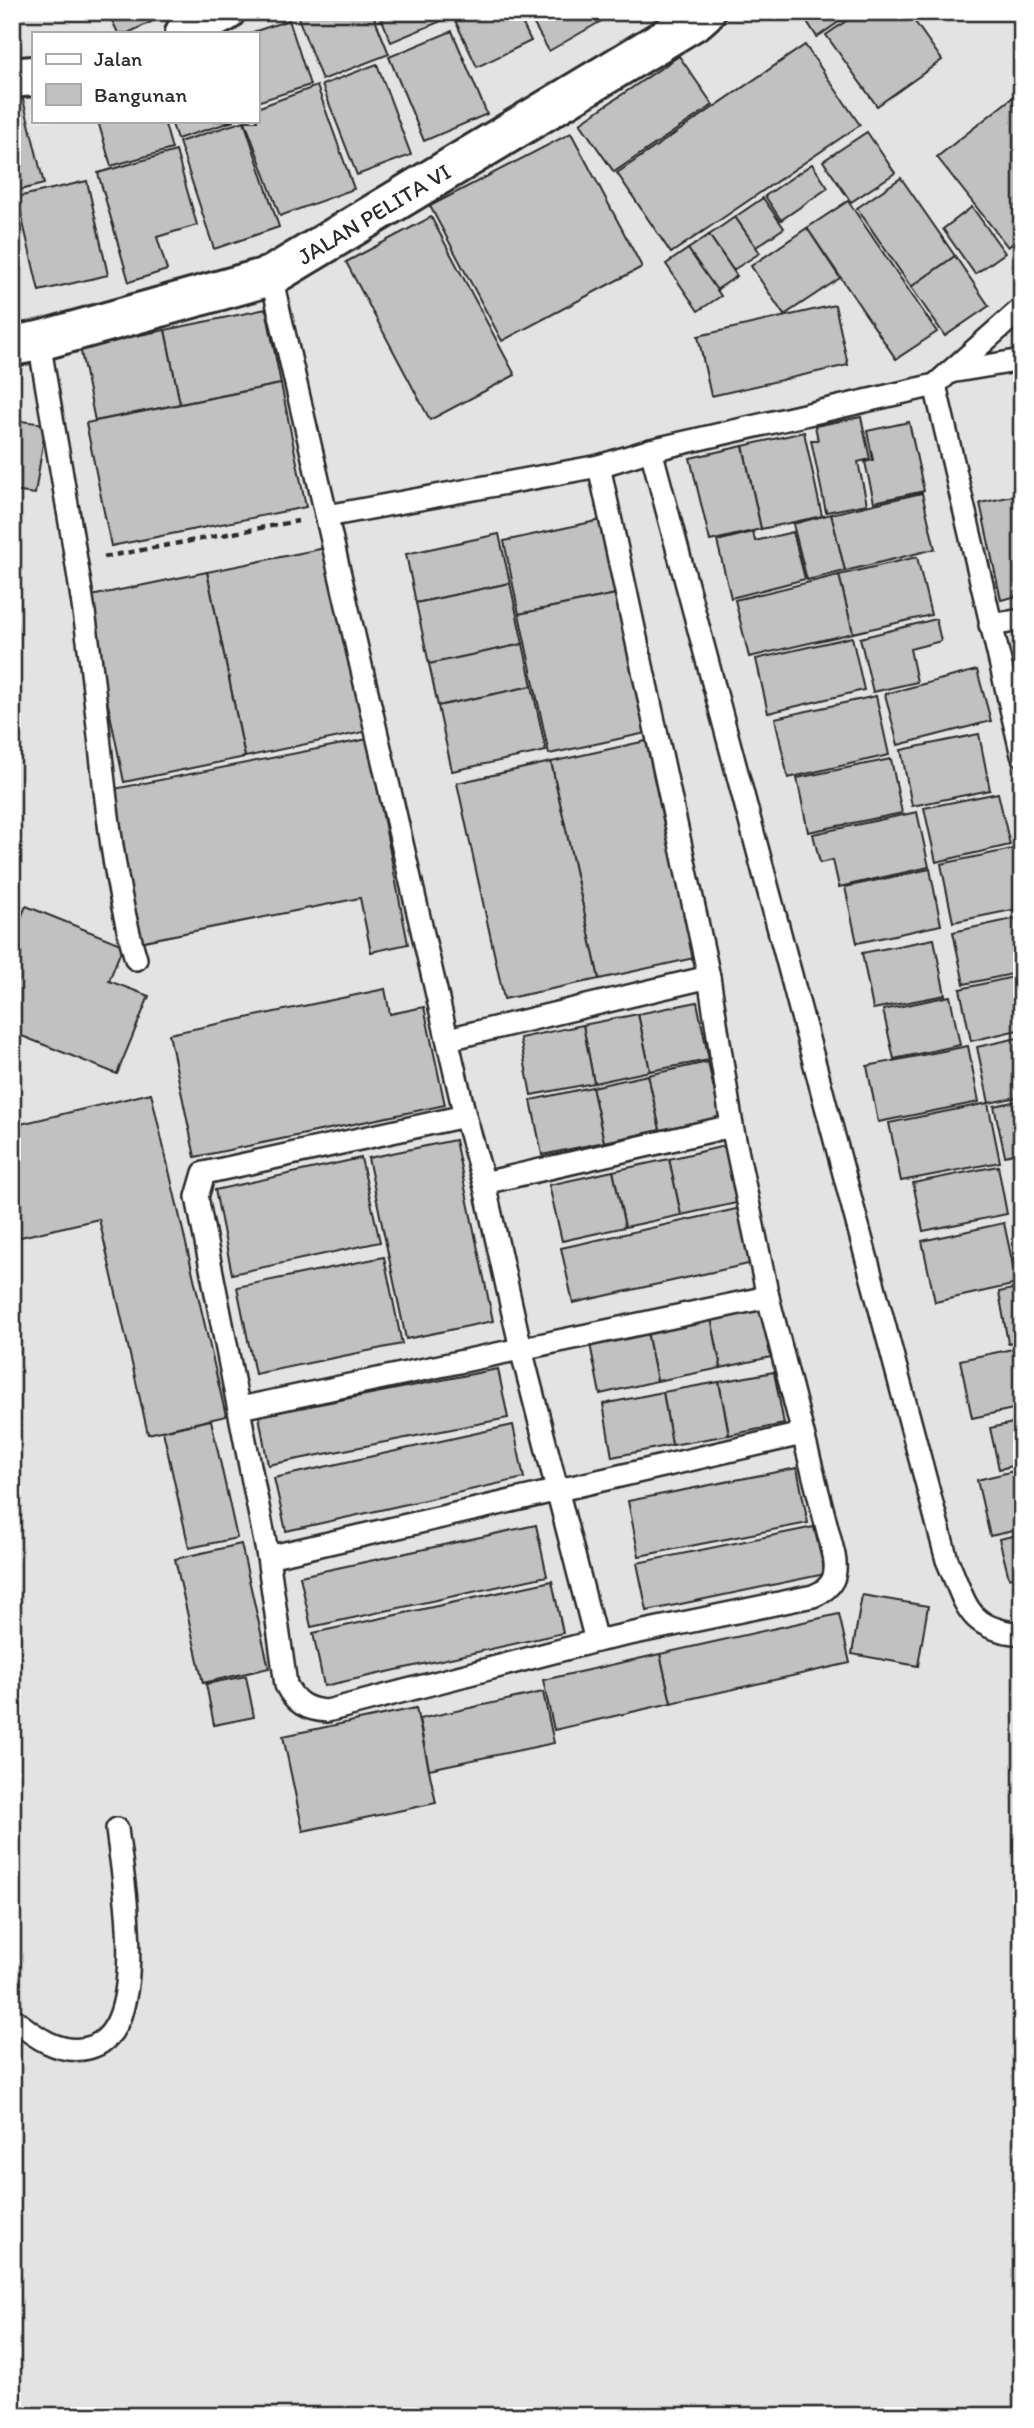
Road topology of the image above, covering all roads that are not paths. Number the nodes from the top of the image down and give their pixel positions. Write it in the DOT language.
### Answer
graph roads {
  1 [pos="225,12"];
  2 [pos="705,12"];
  3 [pos="187,32"];
  4 [pos="32,76"];
  5 [pos="12,78"];
  6 [pos="271,276"];
  7 [pos="1022,308"];
  8 [pos="25,344"];
  9 [pos="1022,360"];
  10 [pos="941,379"];
  11 [pos="651,450"];
  12 [pos="599,466"];
  13 [pos="327,516"];
  14 [pos="1022,620"];
  15 [pos="990,625"];
  16 [pos="1022,755"];
  17 [pos="136,960"];
  18 [pos="709,977"];
  19 [pos="448,1039"];
  20 [pos="465,1116"];
  21 [pos="732,1126"];
  22 [pos="484,1183"];
  23 [pos="768,1297"];
  24 [pos="521,1349"];
  25 [pos="240,1408"];
  26 [pos="802,1434"];
  27 [pos="558,1490"];
  28 [pos="268,1557"];
  29 [pos="1022,1634"];
  30 [pos="596,1641"];
  31 [pos="117,1829"];
  32 [pos="12,2018"];
  1 -- 3 [label="street"];
  2 -- 6 [label="street, JALAN PELITA VI"];
  4 -- 5 [label="street"];
  6 -- 8 [label="street, JALAN PELITA VI"];
  6 -- 13 [label="lane"];
  7 -- 10 [label="lane"];
  8 -- 17 [label="lane"];
  9 -- 10 [label="lane"];
  10 -- 11 [label="lane"];
  10 -- 15 [label="lane"];
  11 -- 12 [label="lane"];
  11 -- 29 [label="lane"];
  12 -- 13 [label="lane"];
  12 -- 18 [label="lane"];
  13 -- 19 [label="lane"];
  14 -- 15 [label="lane"];
  15 -- 16 [label="lane"];
  18 -- 19 [label="lane"];
  18 -- 21 [label="lane"];
  19 -- 20 [label="lane"];
  20 -- 22 [label="lane"];
  20 -- 25 [label="lane"];
  21 -- 22 [label="lane"];
  21 -- 23 [label="lane"];
  22 -- 24 [label="lane"];
  23 -- 24 [label="lane"];
  23 -- 26 [label="lane"];
  24 -- 25 [label="lane"];
  24 -- 27 [label="lane"];
  25 -- 28 [label="lane"];
  26 -- 27 [label="lane"];
  26 -- 30 [label="lane"];
  27 -- 28 [label="lane"];
  27 -- 30 [label="lane"];
  28 -- 30 [label="lane"];
  31 -- 32 [label="lane"];
}
